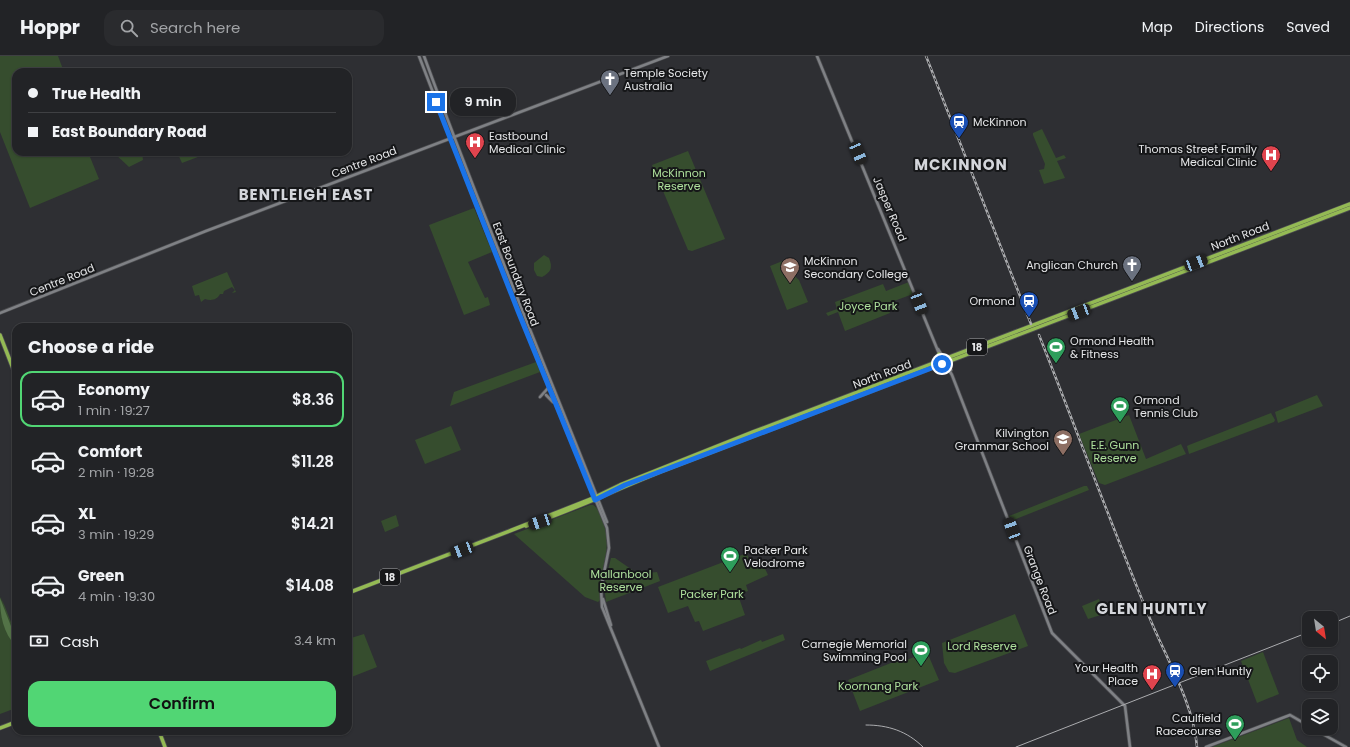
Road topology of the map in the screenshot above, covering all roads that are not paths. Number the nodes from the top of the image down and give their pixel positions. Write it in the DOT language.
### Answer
graph roads {
  1 [pos="419,56"];
  2 [pos="424,56"];
  3 [pos="668,56"];
  4 [pos="817,56"];
  5 [pos="426,62"];
  6 [pos="422,63"];
  7 [pos="446,116"];
  8 [pos="445,125"];
  9 [pos="450,125"];
  10 [pos="446,129"];
  11 [pos="465,133"];
  12 [pos="454,137"];
  13 [pos="450,138"];
  14 [pos="456,143"];
  15 [pos="462,159"];
  16 [pos="460,164"];
  17 [pos="1350,204"];
  18 [pos="1350,208"];
  19 [pos="1314,220"];
  20 [pos="0,313"];
  21 [pos="524,317"];
  22 [pos="527,323"];
  23 [pos="524,325"];
  24 [pos="0,336"];
  25 [pos="937,347"];
  26 [pos="939,354"];
  27 [pos="945,361"];
  28 [pos="934,364"];
  29 [pos="12,366"];
  30 [pos="549,387"];
  31 [pos="546,395"];
  32 [pos="540,397"];
  33 [pos="555,403"];
  34 [pos="780,424"];
  35 [pos="594,487"];
  36 [pos="603,495"];
  37 [pos="596,498"];
  38 [pos="590,503"];
  39 [pos="599,506"];
  40 [pos="512,530"];
  41 [pos="352,591"];
  42 [pos="1302,722"];
  43 [pos="12,724"];
  44 [pos="0,729"];
  45 [pos="160,735"];
  46 [pos="1325,735"];
  47 [pos="165,747"];
  48 [pos="659,747"];
  49 [pos="1130,747"];
  50 [pos="1206,747"];
  51 [pos="1346,747"];
  1 -- 6 [label="main road, East Boundary Road"];
  2 -- 5 [label="main road, East Boundary Road"];
  3 -- 11 [label="main road, Centre Road"];
  4 -- 25 [label="main road, Jasper Road"];
  5 -- 6 [label="main road"];
  5 -- 7 [label="main road, East Boundary Road"];
  6 -- 8 [label="main road, East Boundary Road"];
  7 -- 8 [label="main road"];
  7 -- 9 [label="main road, East Boundary Road"];
  8 -- 10 [label="main road, East Boundary Road"];
  9 -- 10 [label="main road"];
  9 -- 12 [label="main road, East Boundary Road"];
  10 -- 13 [label="main road, East Boundary Road"];
  11 -- 12 [label="main road, Centre Road"];
  11 -- 14 [label="main road"];
  12 -- 13 [label="main road, Centre Road"];
  12 -- 14 [label="main road, East Boundary Road"];
  13 -- 16 [label="main road, East Boundary Road"];
  13 -- 20 [label="main road, Centre Road"];
  14 -- 15 [label="main road, East Boundary Road"];
  15 -- 16 [label="main road"];
  15 -- 21 [label="main road, East Boundary Road"];
  16 -- 23 [label="main road, East Boundary Road"];
  17 -- 19 [label="highway, North Road / 18"];
  18 -- 19 [label="highway, North Road / 18"];
  19 -- 27 [label="highway, North Road / 18"];
  21 -- 22 [label="main road, East Boundary Road"];
  21 -- 23 [label="main road"];
  22 -- 23 [label="main road"];
  22 -- 35 [label="main road, East Boundary Road"];
  23 -- 30 [label="main road, East Boundary Road"];
  24 -- 29 [label="highway"];
  25 -- 26 [label="main road, Jasper Road"];
  25 -- 27 [label="main road, Jasper Road"];
  26 -- 27 [label="main road, Jasper Road"];
  26 -- 28 [label="highway"];
  27 -- 28 [label="highway, North Road / 18"];
  27 -- 34 [label="highway, North Road / 18"];
  27 -- 49 [label="main road, Grange Road"];
  28 -- 34 [label="highway, North Road / 18"];
  30 -- 32 [label="main road"];
  30 -- 33 [label="main road, East Boundary Road"];
  31 -- 33 [label="main road"];
  33 -- 37 [label="main road, East Boundary Road"];
  34 -- 36 [label="highway, North Road / 18"];
  35 -- 36 [label="main road"];
  35 -- 37 [label="main road, East Boundary Road"];
  36 -- 37 [label="highway, North Road / 18"];
  36 -- 39 [label="main road"];
  37 -- 38 [label="highway, North Road / 18"];
  37 -- 39 [label="main road"];
  37 -- 40 [label="highway, North Road / 18"];
  38 -- 39 [label="main road"];
  38 -- 40 [label="highway, North Road / 18"];
  39 -- 48 [label="main road"];
  40 -- 41 [label="highway, North Road / 18"];
  42 -- 50 [label="main road"];
  43 -- 44 [label="highway"];
  45 -- 47 [label="highway"];
  46 -- 51 [label="main road"];
}
